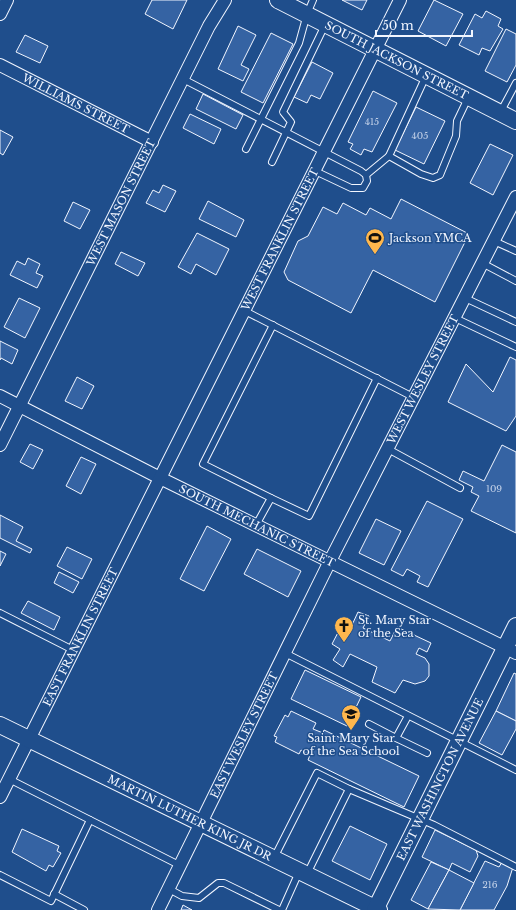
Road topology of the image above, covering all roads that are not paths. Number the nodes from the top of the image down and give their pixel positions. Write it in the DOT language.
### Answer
graph roads {
  1 [pos="7,0"];
  2 [pos="226,0"];
  3 [pos="278,0"];
  4 [pos="400,0"];
  5 [pos="310,7"];
  6 [pos="0,14"];
  7 [pos="326,24"];
  8 [pos="375,49"];
  9 [pos="0,65"];
  10 [pos="426,75"];
  11 [pos="183,79"];
  12 [pos="516,83"];
  13 [pos="469,96"];
  14 [pos="500,112"];
  15 [pos="262,119"];
  16 [pos="516,120"];
  17 [pos="286,132"];
  18 [pos="152,142"];
  19 [pos="246,149"];
  20 [pos="322,152"];
  21 [pos="389,156"];
  22 [pos="272,162"];
  23 [pos="313,170"];
  24 [pos="366,175"];
  25 [pos="516,197"];
  26 [pos="494,240"];
  27 [pos="516,251"];
  28 [pos="482,264"];
  29 [pos="516,281"];
  30 [pos="465,298"];
  31 [pos="243,310"];
  32 [pos="455,318"];
  33 [pos="516,322"];
  34 [pos="273,325"];
  35 [pos="516,348"];
  36 [pos="377,378"];
  37 [pos="0,396"];
  38 [pos="415,398"];
  39 [pos="20,406"];
  40 [pos="0,445"];
  41 [pos="388,450"];
  42 [pos="160,478"];
  43 [pos="460,488"];
  44 [pos="271,498"];
  45 [pos="256,525"];
  46 [pos="330,561"];
  47 [pos="0,613"];
  48 [pos="516,626"];
  49 [pos="75,651"];
  50 [pos="510,651"];
  51 [pos="285,652"];
  52 [pos="408,716"];
  53 [pos="368,724"];
  54 [pos="0,725"];
  55 [pos="396,738"];
  56 [pos="29,739"];
  57 [pos="459,741"];
  58 [pos="427,753"];
  59 [pos="516,770"];
  60 [pos="9,779"];
  61 [pos="349,789"];
  62 [pos="0,797"];
  63 [pos="420,819"];
  64 [pos="90,820"];
  65 [pos="201,822"];
  66 [pos="274,858"];
  67 [pos="181,866"];
  68 [pos="516,867"];
  69 [pos="303,872"];
  70 [pos="0,875"];
  71 [pos="169,889"];
  72 [pos="54,894"];
  73 [pos="376,909"];
  74 [pos="84,910"];
  75 [pos="158,910"];
  76 [pos="280,910"];
  1 -- 6 [label="street"];
  2 -- 11 [label="street, WEST MASON STREET"];
  3 -- 5 [label="main road, SOUTH JACKSON STREET"];
  4 -- 8 [label="street, WEST FRANKLIN STREET"];
  5 -- 7 [label="main road, SOUTH JACKSON STREET"];
  5 -- 15 [label="lane"];
  7 -- 8 [label="main road, SOUTH JACKSON STREET"];
  7 -- 17 [label="lane"];
  8 -- 10 [label="main road, SOUTH JACKSON STREET"];
  8 -- 20 [label="street, WEST FRANKLIN STREET"];
  9 -- 18 [label="street, WILLIAMS STREET"];
  10 -- 13 [label="main road, SOUTH JACKSON STREET"];
  10 -- 21 [label="lane"];
  11 -- 15 [label="lane"];
  11 -- 18 [label="street, WEST MASON STREET"];
  12 -- 14 [label="lane"];
  13 -- 14 [label="main road, SOUTH JACKSON STREET"];
  13 -- 21 [label="lane"];
  14 -- 16 [label="main road, SOUTH JACKSON STREET"];
  15 -- 17 [label="lane"];
  15 -- 19 [label="lane"];
  17 -- 20 [label="lane"];
  17 -- 22 [label="lane"];
  18 -- 39 [label="street, WEST MASON STREET"];
  20 -- 23 [label="street, WEST FRANKLIN STREET"];
  20 -- 24 [label="lane"];
  21 -- 24 [label="lane"];
  23 -- 24 [label="lane"];
  23 -- 31 [label="street, WEST FRANKLIN STREET"];
  25 -- 26 [label="street, WEST WESLEY STREET"];
  26 -- 27 [label="lane"];
  26 -- 28 [label="street, WEST WESLEY STREET"];
  28 -- 29 [label="lane"];
  28 -- 30 [label="street, WEST WESLEY STREET"];
  30 -- 32 [label="street, WEST WESLEY STREET"];
  30 -- 33 [label="lane"];
  31 -- 34 [label="lane"];
  31 -- 42 [label="street, WEST FRANKLIN STREET"];
  32 -- 35 [label="lane"];
  32 -- 38 [label="street, WEST WESLEY STREET"];
  34 -- 36 [label="lane"];
  34 -- 44 [label="lane"];
  36 -- 38 [label="lane"];
  36 -- 44 [label="lane"];
  37 -- 39 [label="street, SOUTH MECHANIC STREET"];
  38 -- 41 [label="street, WEST WESLEY STREET"];
  39 -- 40 [label="street, WEST MASON STREET"];
  39 -- 42 [label="street, SOUTH MECHANIC STREET"];
  41 -- 43 [label="lane"];
  41 -- 46 [label="street, WEST WESLEY STREET"];
  42 -- 45 [label="street, SOUTH MECHANIC STREET"];
  42 -- 49 [label="street, EAST FRANKLIN STREET"];
  44 -- 45 [label="lane"];
  45 -- 46 [label="street, SOUTH MECHANIC STREET"];
  46 -- 50 [label="street, SOUTH MECHANIC STREET"];
  46 -- 51 [label="street, EAST WESLEY STREET"];
  47 -- 49 [label="lane"];
  48 -- 50 [label="main road, EAST WASHINGTON AVENUE"];
  49 -- 56 [label="street, EAST FRANKLIN STREET"];
  50 -- 57 [label="main road, EAST WASHINGTON AVENUE"];
  51 -- 52 [label="lane"];
  51 -- 65 [label="street, EAST WESLEY STREET"];
  52 -- 55 [label="lane"];
  52 -- 57 [label="lane"];
  53 -- 55 [label="lane"];
  54 -- 56 [label="main road, MARTIN LUTHER KING JR DR"];
  55 -- 58 [label="lane"];
  56 -- 60 [label="street, EAST FRANKLIN STREET"];
  56 -- 65 [label="main road, MARTIN LUTHER KING JR DR"];
  57 -- 59 [label="lane"];
  57 -- 63 [label="main road, EAST WASHINGTON AVENUE"];
  60 -- 62 [label="street, EAST FRANKLIN STREET"];
  60 -- 64 [label="lane"];
  61 -- 63 [label="lane"];
  61 -- 66 [label="lane"];
  61 -- 69 [label="lane"];
  63 -- 68 [label="lane"];
  63 -- 73 [label="main road, EAST WASHINGTON AVENUE"];
  64 -- 67 [label="lane"];
  64 -- 72 [label="lane"];
  65 -- 66 [label="main road, MARTIN LUTHER KING JR DR"];
  65 -- 67 [label="street, EAST WESLEY STREET"];
  66 -- 69 [label="main road, MARTIN LUTHER KING JR DR"];
  67 -- 71 [label="street, EAST WESLEY STREET"];
  69 -- 73 [label="main road, MARTIN LUTHER KING JR DR"];
  69 -- 76 [label="lane"];
  70 -- 72 [label="lane"];
  71 -- 75 [label="street, EAST WESLEY STREET"];
  71 -- 76 [label="lane"];
  72 -- 74 [label="lane"];
}
